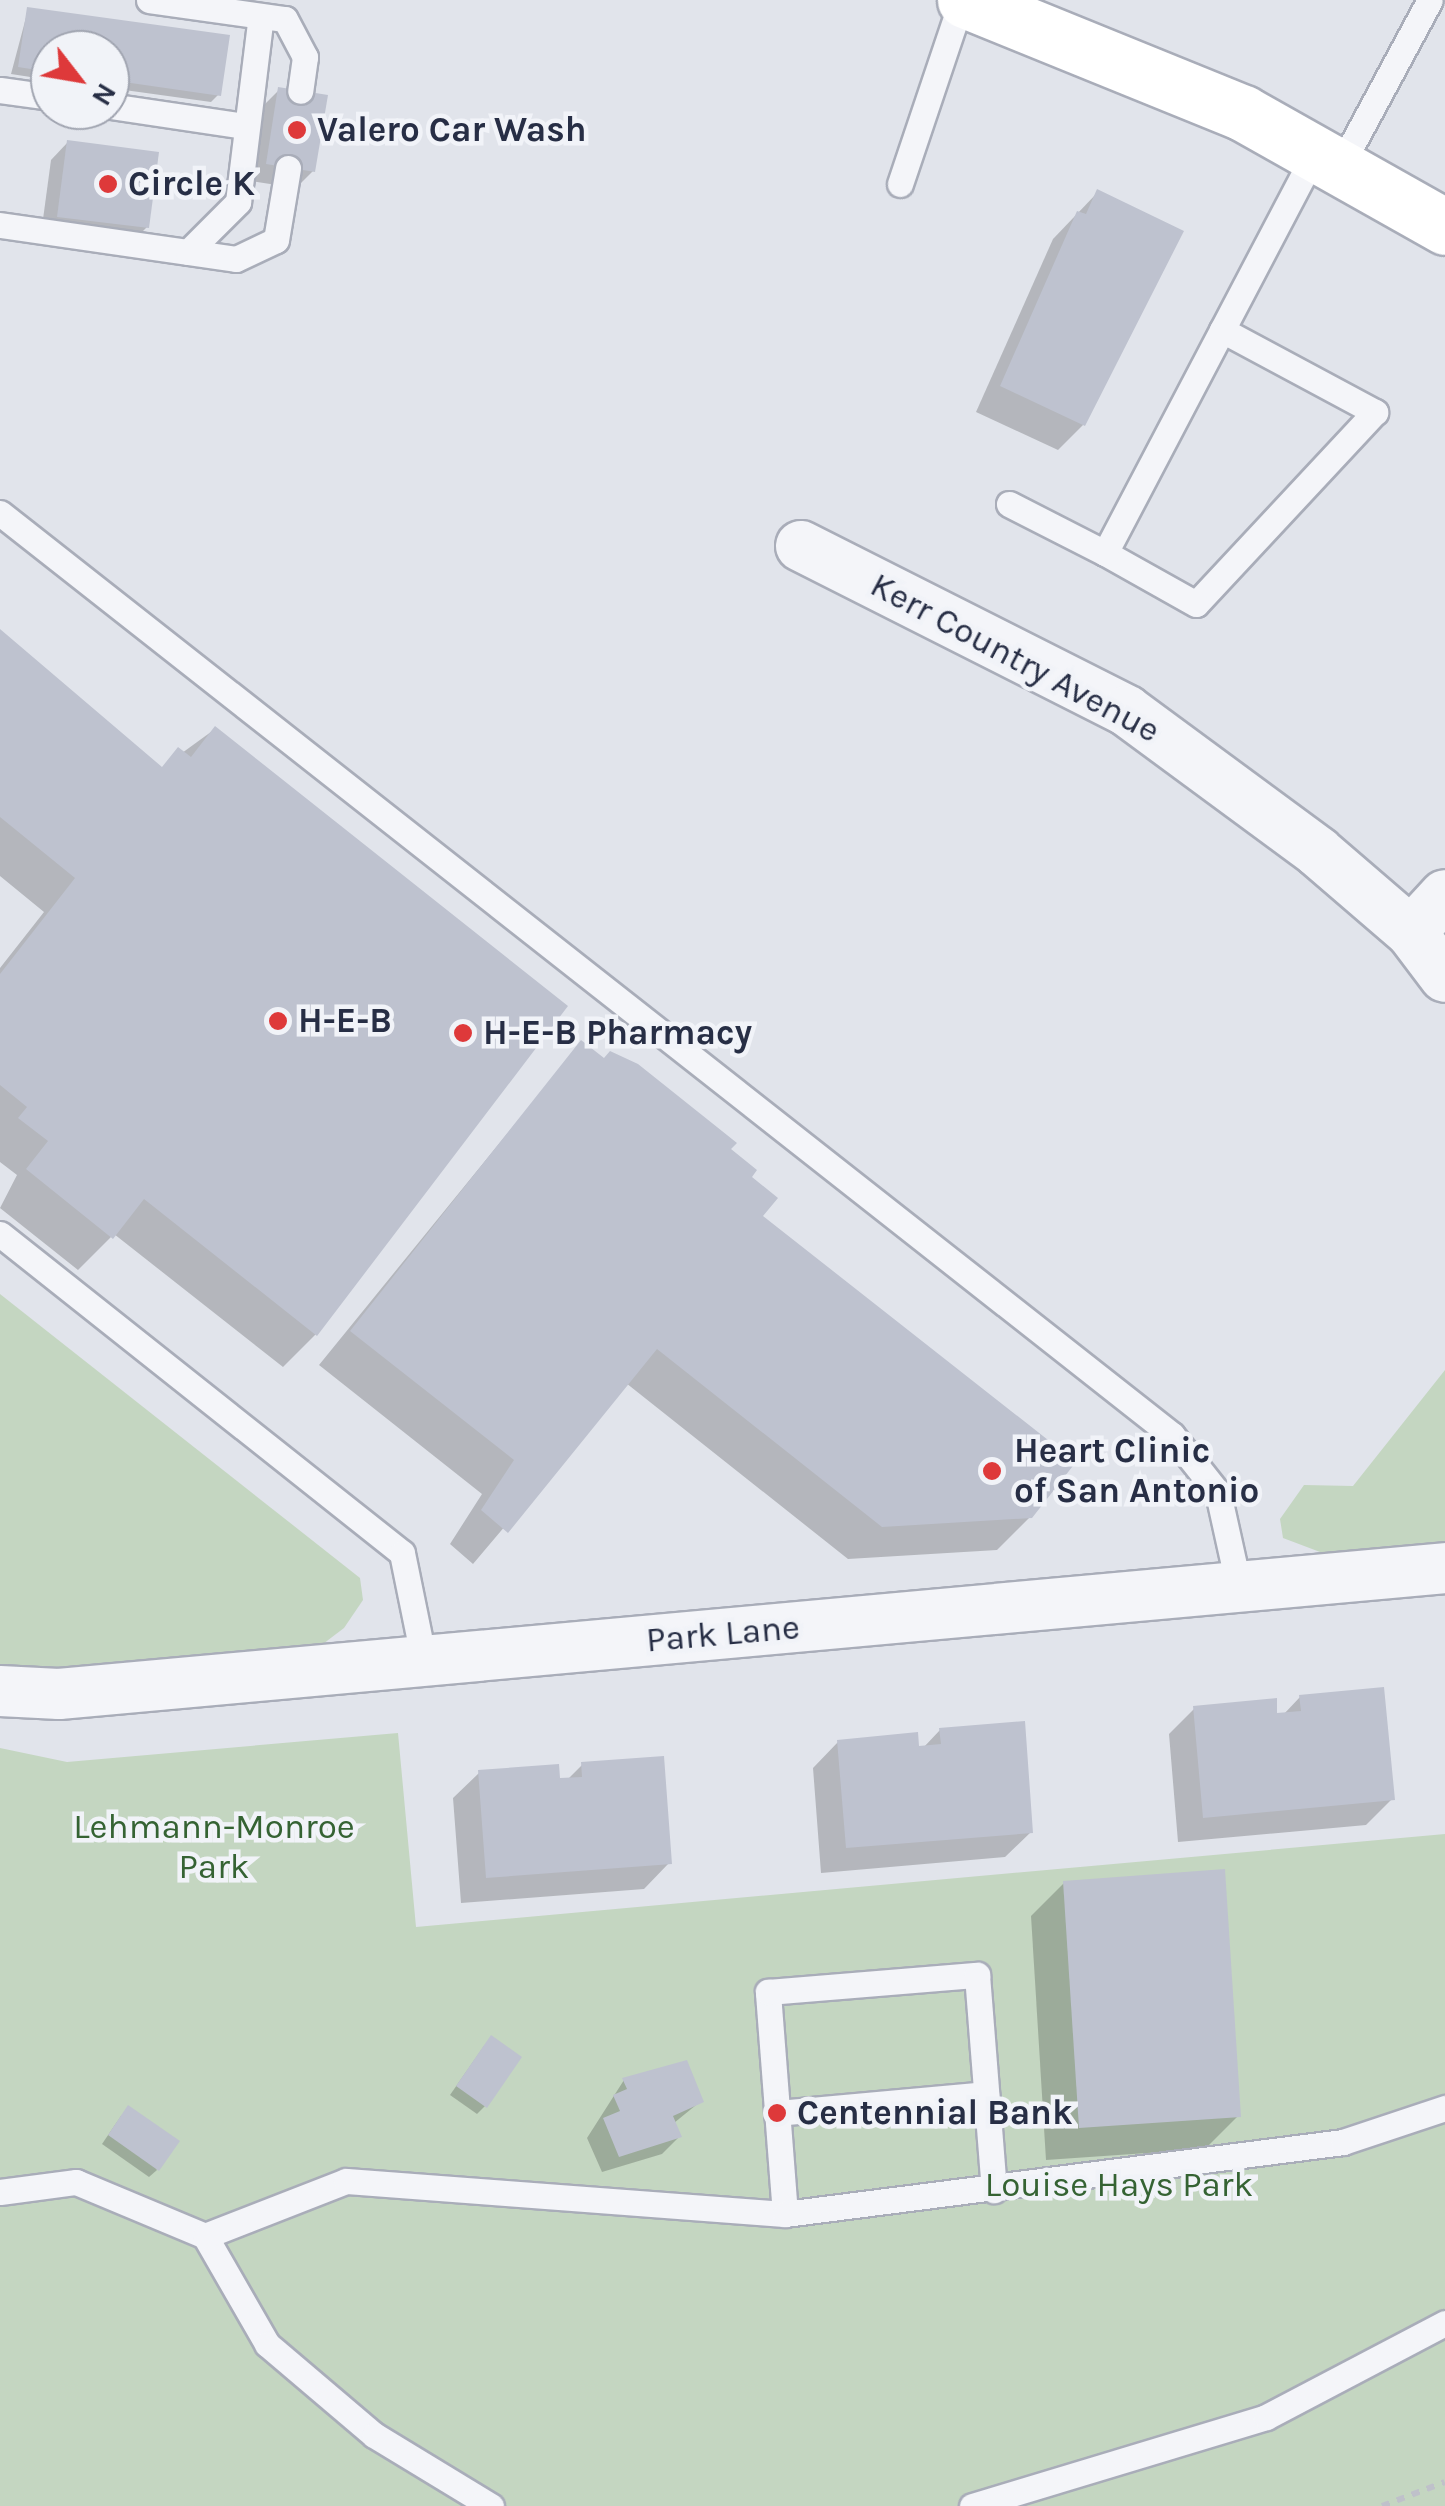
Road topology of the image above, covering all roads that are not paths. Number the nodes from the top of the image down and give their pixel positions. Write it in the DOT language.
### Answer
graph roads {
  1 [pos="149,0"];
  2 [pos="963,0"];
  3 [pos="1430,0"];
  4 [pos="192,3"];
  5 [pos="262,16"];
  6 [pos="0,90"];
  7 [pos="300,91"];
  8 [pos="30,94"];
  9 [pos="130,109"];
  10 [pos="246,126"];
  11 [pos="1328,158"];
  12 [pos="288,168"];
  13 [pos="900,184"];
  14 [pos="0,226"];
  15 [pos="1445,227"];
  16 [pos="188,252"];
  17 [pos="1222,330"];
  18 [pos="1009,504"];
  19 [pos="0,513"];
  20 [pos="801,546"];
  21 [pos="1105,553"];
  22 [pos="1445,895"];
  23 [pos="1411,932"];
  24 [pos="1445,977"];
  25 [pos="0,1234"];
  26 [pos="1445,1568"];
  27 [pos="1239,1588"];
  28 [pos="424,1661"];
  29 [pos="0,1692"];
  30 [pos="986,2094"];
  31 [pos="1445,2108"];
  32 [pos="777,2113"];
  33 [pos="994,2190"];
  34 [pos="0,2192"];
  35 [pos="785,2214"];
  36 [pos="205,2236"];
  37 [pos="1445,2322"];
  38 [pos="490,2506"];
  39 [pos="972,2506"];
  1 -- 4 [label="lane"];
  2 -- 11 [label="main road"];
  2 -- 13 [label="lane"];
  3 -- 11 [label="lane"];
  4 -- 5 [label="lane"];
  5 -- 7 [label="lane"];
  5 -- 10 [label="lane"];
  6 -- 8 [label="lane"];
  9 -- 10 [label="lane"];
  10 -- 16 [label="lane"];
  11 -- 15 [label="main road"];
  11 -- 17 [label="lane"];
  12 -- 16 [label="lane"];
  14 -- 16 [label="lane"];
  17 -- 21 [label="lane"];
  17 -- 21 [label="lane"];
  18 -- 21 [label="lane"];
  19 -- 27 [label="lane"];
  20 -- 23 [label="street, Kerr Country Avenue"];
  22 -- 23 [label="street"];
  23 -- 24 [label="street, Kerr Country Avenue"];
  25 -- 28 [label="lane"];
  26 -- 27 [label="street, Park Lane"];
  27 -- 28 [label="street, Park Lane"];
  28 -- 29 [label="street, Park Lane"];
  30 -- 32 [label="lane"];
  30 -- 32 [label="lane"];
  30 -- 33 [label="lane"];
  31 -- 33 [label="lane"];
  32 -- 35 [label="lane"];
  33 -- 35 [label="lane"];
  34 -- 36 [label="lane"];
  35 -- 36 [label="lane"];
  36 -- 38 [label="lane"];
  37 -- 39 [label="lane"];
}
